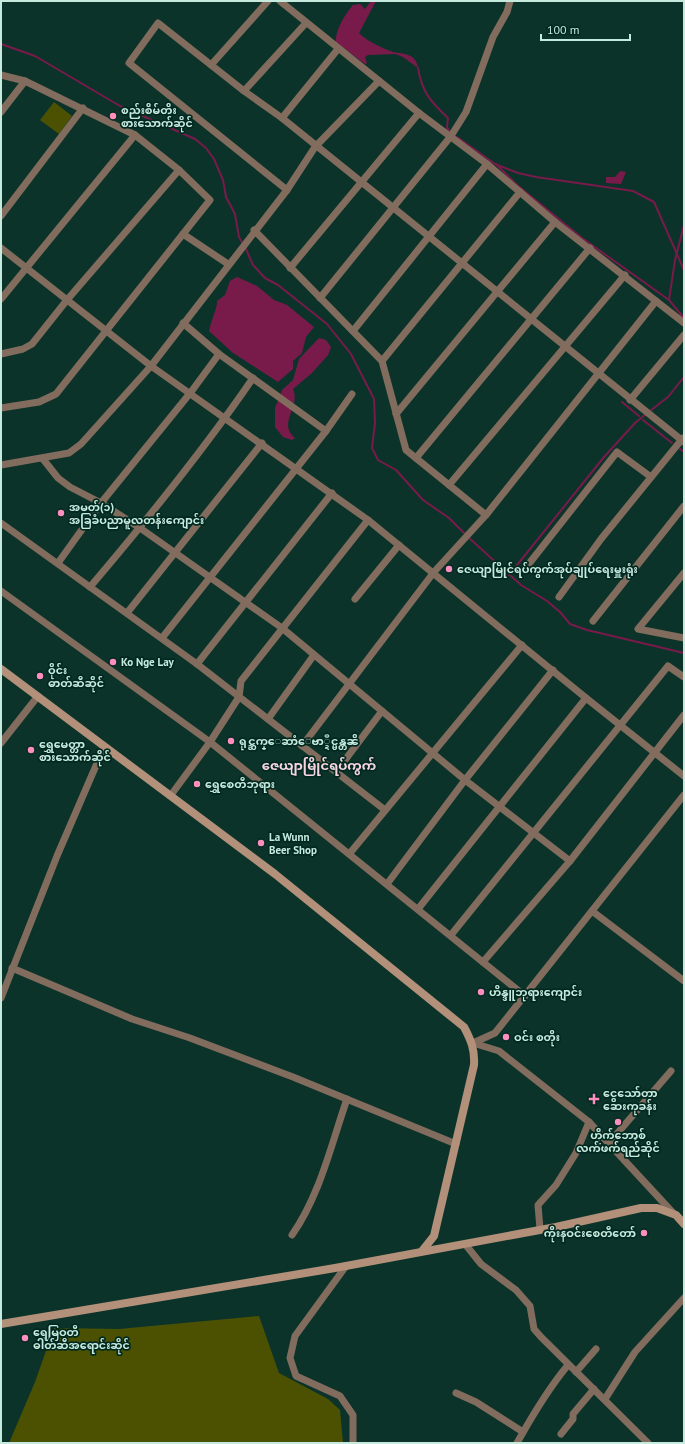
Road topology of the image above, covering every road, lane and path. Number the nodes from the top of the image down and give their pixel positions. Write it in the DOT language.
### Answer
graph roads {
  1 [pos="268,1"];
  2 [pos="280,1"];
  3 [pos="510,1"];
  4 [pos="306,23"];
  5 [pos="338,49"];
  6 [pos="211,65"];
  7 [pos="1,75"];
  8 [pos="25,81"];
  9 [pos="379,81"];
  10 [pos="244,91"];
  11 [pos="83,108"];
  12 [pos="1,112"];
  13 [pos="419,113"];
  14 [pos="282,118"];
  15 [pos="135,135"];
  16 [pos="452,136"];
  17 [pos="315,147"];
  18 [pos="487,164"];
  19 [pos="180,170"];
  20 [pos="362,183"];
  21 [pos="287,190"];
  22 [pos="520,192"];
  23 [pos="393,208"];
  24 [pos="1,216"];
  25 [pos="555,222"];
  26 [pos="254,230"];
  27 [pos="183,234"];
  28 [pos="428,237"];
  29 [pos="1,248"];
  30 [pos="590,248"];
  31 [pos="228,264"];
  32 [pos="462,264"];
  33 [pos="26,267"];
  34 [pos="290,268"];
  35 [pos="625,276"];
  36 [pos="497,292"];
  37 [pos="320,298"];
  38 [pos="1,299"];
  39 [pos="66,300"];
  40 [pos="656,301"];
  41 [pos="531,320"];
  42 [pos="183,323"];
  43 [pos="684,323"];
  44 [pos="107,330"];
  45 [pos="353,331"];
  46 [pos="684,335"];
  47 [pos="565,347"];
  48 [pos="1,354"];
  49 [pos="219,354"];
  50 [pos="382,360"];
  51 [pos="151,366"];
  52 [pos="598,374"];
  53 [pos="253,378"];
  54 [pos="191,392"];
  55 [pos="352,394"];
  56 [pos="630,400"];
  57 [pos="1,408"];
  58 [pos="396,414"];
  59 [pos="226,418"];
  60 [pos="326,431"];
  61 [pos="683,440"];
  62 [pos="262,443"];
  63 [pos="416,458"];
  64 [pos="43,459"];
  65 [pos="1,465"];
  66 [pos="297,468"];
  67 [pos="650,477"];
  68 [pos="449,485"];
  69 [pos="332,493"];
  70 [pos="101,502"];
  71 [pos="684,506"];
  72 [pos="486,515"];
  73 [pos="368,520"];
  74 [pos="1,523"];
  75 [pos="140,528"];
  76 [pos="399,544"];
  77 [pos="173,553"];
  78 [pos="58,563"];
  79 [pos="524,570"];
  80 [pos="434,572"];
  81 [pos="684,573"];
  82 [pos="209,578"];
  83 [pos="90,588"];
  84 [pos="1,591"];
  85 [pos="559,597"];
  86 [pos="355,599"];
  87 [pos="245,603"];
  88 [pos="127,613"];
  89 [pos="593,621"];
  90 [pos="282,628"];
  91 [pos="162,638"];
  92 [pos="684,638"];
  93 [pos="522,646"];
  94 [pos="314,655"];
  95 [pos="197,664"];
  96 [pos="1,669"];
  97 [pos="553,670"];
  98 [pos="684,677"];
  99 [pos="349,684"];
  100 [pos="38,696"];
  101 [pos="239,697"];
  102 [pos="586,698"];
  103 [pos="382,711"];
  104 [pos="684,715"];
  105 [pos="268,719"];
  106 [pos="622,725"];
  107 [pos="210,742"];
  108 [pos="1,743"];
  109 [pos="302,746"];
  110 [pos="104,747"];
  111 [pos="655,752"];
  112 [pos="432,753"];
  113 [pos="336,772"];
  114 [pos="684,776"];
  115 [pos="465,780"];
  116 [pos="171,795"];
  117 [pos="684,796"];
  118 [pos="500,807"];
  119 [pos="385,810"];
  120 [pos="534,832"];
  121 [pos="350,853"];
  122 [pos="570,861"];
  123 [pos="387,884"];
  124 [pos="418,909"];
  125 [pos="592,912"];
  126 [pos="450,935"];
  127 [pos="483,962"];
  128 [pos="12,968"];
  129 [pos="683,977"];
  130 [pos="525,996"];
  131 [pos="1,998"];
  132 [pos="472,1043"];
  133 [pos="672,1070"];
  134 [pos="347,1099"];
  135 [pos="588,1122"];
  136 [pos="610,1143"];
  137 [pos="456,1144"];
  138 [pos="676,1215"];
  139 [pos="684,1224"];
  140 [pos="540,1229"];
  141 [pos="292,1235"];
  142 [pos="465,1244"];
  143 [pos="422,1251"];
  144 [pos="346,1266"];
  145 [pos="684,1298"];
  146 [pos="1,1324"];
  147 [pos="596,1349"];
  148 [pos="568,1365"];
  149 [pos="576,1372"];
  150 [pos="594,1389"];
  151 [pos="456,1393"];
  152 [pos="605,1399"];
  153 [pos="523,1432"];
  154 [pos="561,1434"];
  155 [pos="353,1443"];
  156 [pos="517,1443"];
  157 [pos="648,1443"];
  1 -- 6 [label="street"];
  2 -- 4 [label="street"];
  3 -- 16 [label="street"];
  4 -- 5 [label="street"];
  4 -- 10 [label="street"];
  5 -- 9 [label="street"];
  5 -- 14 [label="street"];
  6 -- 10 [label="street"];
  6 -- 21 [label="street"];
  7 -- 8 [label="street"];
  8 -- 11 [label="street"];
  8 -- 12 [label="street"];
  9 -- 13 [label="street"];
  9 -- 17 [label="street"];
  10 -- 14 [label="street"];
  11 -- 15 [label="street"];
  11 -- 24 [label="street"];
  13 -- 16 [label="street"];
  13 -- 20 [label="street"];
  14 -- 17 [label="street"];
  15 -- 19 [label="street"];
  15 -- 33 [label="street"];
  16 -- 18 [label="street"];
  16 -- 23 [label="street"];
  17 -- 20 [label="street"];
  17 -- 21 [label="street"];
  18 -- 22 [label="street"];
  18 -- 28 [label="street"];
  19 -- 27 [label="street"];
  19 -- 39 [label="street"];
  20 -- 23 [label="street"];
  20 -- 34 [label="street"];
  21 -- 26 [label="street"];
  22 -- 25 [label="street"];
  22 -- 32 [label="street"];
  23 -- 28 [label="street"];
  23 -- 37 [label="street"];
  25 -- 30 [label="street"];
  25 -- 36 [label="street"];
  26 -- 31 [label="street"];
  26 -- 34 [label="street"];
  27 -- 31 [label="street"];
  27 -- 44 [label="street"];
  28 -- 32 [label="street"];
  28 -- 45 [label="street"];
  29 -- 33 [label="street"];
  30 -- 35 [label="street"];
  30 -- 41 [label="street"];
  31 -- 42 [label="street"];
  32 -- 36 [label="street"];
  32 -- 50 [label="street"];
  33 -- 38 [label="street"];
  33 -- 39 [label="street"];
  34 -- 37 [label="street"];
  35 -- 40 [label="street"];
  35 -- 47 [label="street"];
  36 -- 41 [label="street"];
  36 -- 58 [label="street"];
  37 -- 45 [label="street"];
  39 -- 44 [label="street"];
  39 -- 48 [label="street"];
  40 -- 43 [label="street"];
  40 -- 52 [label="street"];
  41 -- 47 [label="street"];
  41 -- 63 [label="street"];
  42 -- 49 [label="street"];
  42 -- 51 [label="street"];
  44 -- 51 [label="street"];
  44 -- 57 [label="street"];
  45 -- 50 [label="street"];
  46 -- 56 [label="street"];
  47 -- 52 [label="street"];
  47 -- 68 [label="street"];
  49 -- 53 [label="street"];
  49 -- 54 [label="street"];
  50 -- 58 [label="street"];
  51 -- 54 [label="street"];
  51 -- 64 [label="street"];
  52 -- 56 [label="street"];
  52 -- 72 [label="street"];
  53 -- 59 [label="street"];
  53 -- 60 [label="street"];
  54 -- 59 [label="street"];
  54 -- 70 [label="street"];
  55 -- 60 [label="street"];
  56 -- 61 [label="street"];
  58 -- 63 [label="street"];
  59 -- 62 [label="street"];
  59 -- 75 [label="street"];
  60 -- 66 [label="street"];
  61 -- 67 [label="street"];
  62 -- 66 [label="street"];
  62 -- 77 [label="street"];
  63 -- 68 [label="street"];
  64 -- 65 [label="street"];
  64 -- 70 [label="street"];
  66 -- 69 [label="street"];
  66 -- 82 [label="street"];
  67 -- 79 [label="street"];
  67 -- 85 [label="street"];
  68 -- 72 [label="street"];
  69 -- 73 [label="street"];
  69 -- 87 [label="street"];
  70 -- 75 [label="street"];
  70 -- 78 [label="street"];
  71 -- 89 [label="street"];
  72 -- 80 [label="street"];
  73 -- 76 [label="street"];
  73 -- 90 [label="street"];
  74 -- 78 [label="street"];
  75 -- 77 [label="street"];
  75 -- 83 [label="street"];
  76 -- 80 [label="street"];
  76 -- 86 [label="street"];
  77 -- 82 [label="street"];
  77 -- 88 [label="street"];
  78 -- 83 [label="street"];
  80 -- 93 [label="street"];
  80 -- 99 [label="street"];
  81 -- 92 [label="street"];
  82 -- 87 [label="street"];
  82 -- 91 [label="street"];
  83 -- 88 [label="street"];
  84 -- 107 [label="street"];
  87 -- 90 [label="street"];
  87 -- 95 [label="street"];
  88 -- 91 [label="street"];
  90 -- 94 [label="street"];
  90 -- 101 [label="street"];
  91 -- 95 [label="street"];
  93 -- 97 [label="street"];
  93 -- 112 [label="street"];
  94 -- 99 [label="street"];
  94 -- 105 [label="street"];
  95 -- 101 [label="street"];
  96 -- 100 [label="main road"];
  97 -- 102 [label="street"];
  97 -- 115 [label="street"];
  98 -- 106 [label="street"];
  99 -- 103 [label="street"];
  99 -- 109 [label="street"];
  100 -- 108 [label="street"];
  100 -- 110 [label="main road"];
  101 -- 105 [label="street"];
  101 -- 107 [label="street"];
  102 -- 106 [label="street"];
  102 -- 118 [label="street"];
  103 -- 112 [label="street"];
  103 -- 113 [label="street"];
  104 -- 111 [label="street"];
  105 -- 109 [label="street"];
  106 -- 111 [label="street"];
  106 -- 120 [label="street"];
  107 -- 116 [label="street"];
  107 -- 121 [label="street"];
  109 -- 113 [label="street"];
  110 -- 116 [label="main road"];
  110 -- 128 [label="street"];
  111 -- 114 [label="street"];
  111 -- 122 [label="street"];
  112 -- 115 [label="street"];
  112 -- 119 [label="street"];
  113 -- 119 [label="street"];
  115 -- 118 [label="street"];
  115 -- 123 [label="street"];
  116 -- 132 [label="main road"];
  117 -- 125 [label="street"];
  118 -- 120 [label="street"];
  118 -- 124 [label="street"];
  119 -- 121 [label="street"];
  120 -- 122 [label="street"];
  120 -- 126 [label="street"];
  121 -- 123 [label="street"];
  122 -- 127 [label="street"];
  123 -- 124 [label="street"];
  124 -- 126 [label="street"];
  125 -- 129 [label="street"];
  125 -- 130 [label="street"];
  126 -- 127 [label="street"];
  127 -- 130 [label="street"];
  128 -- 131 [label="street"];
  128 -- 134 [label="street"];
  130 -- 132 [label="street"];
  132 -- 135 [label="street"];
  132 -- 137 [label="main road"];
  133 -- 136 [label="street"];
  134 -- 137 [label="street"];
  134 -- 141 [label="street"];
  135 -- 136 [label="street"];
  135 -- 140 [label="street"];
  136 -- 138 [label="street"];
  137 -- 143 [label="main road"];
  138 -- 139 [label="main road"];
  138 -- 140 [label="main road"];
  140 -- 142 [label="main road"];
  142 -- 143 [label="main road"];
  142 -- 148 [label="street"];
  143 -- 144 [label="main road"];
  144 -- 146 [label="main road"];
  144 -- 155 [label="street"];
  145 -- 152 [label="street"];
  147 -- 149 [label="street"];
  148 -- 149 [label="street"];
  148 -- 153 [label="street"];
  149 -- 150 [label="street"];
  150 -- 152 [label="street"];
  150 -- 154 [label="street"];
  151 -- 153 [label="street"];
  152 -- 157 [label="street"];
  153 -- 156 [label="street"];
}
